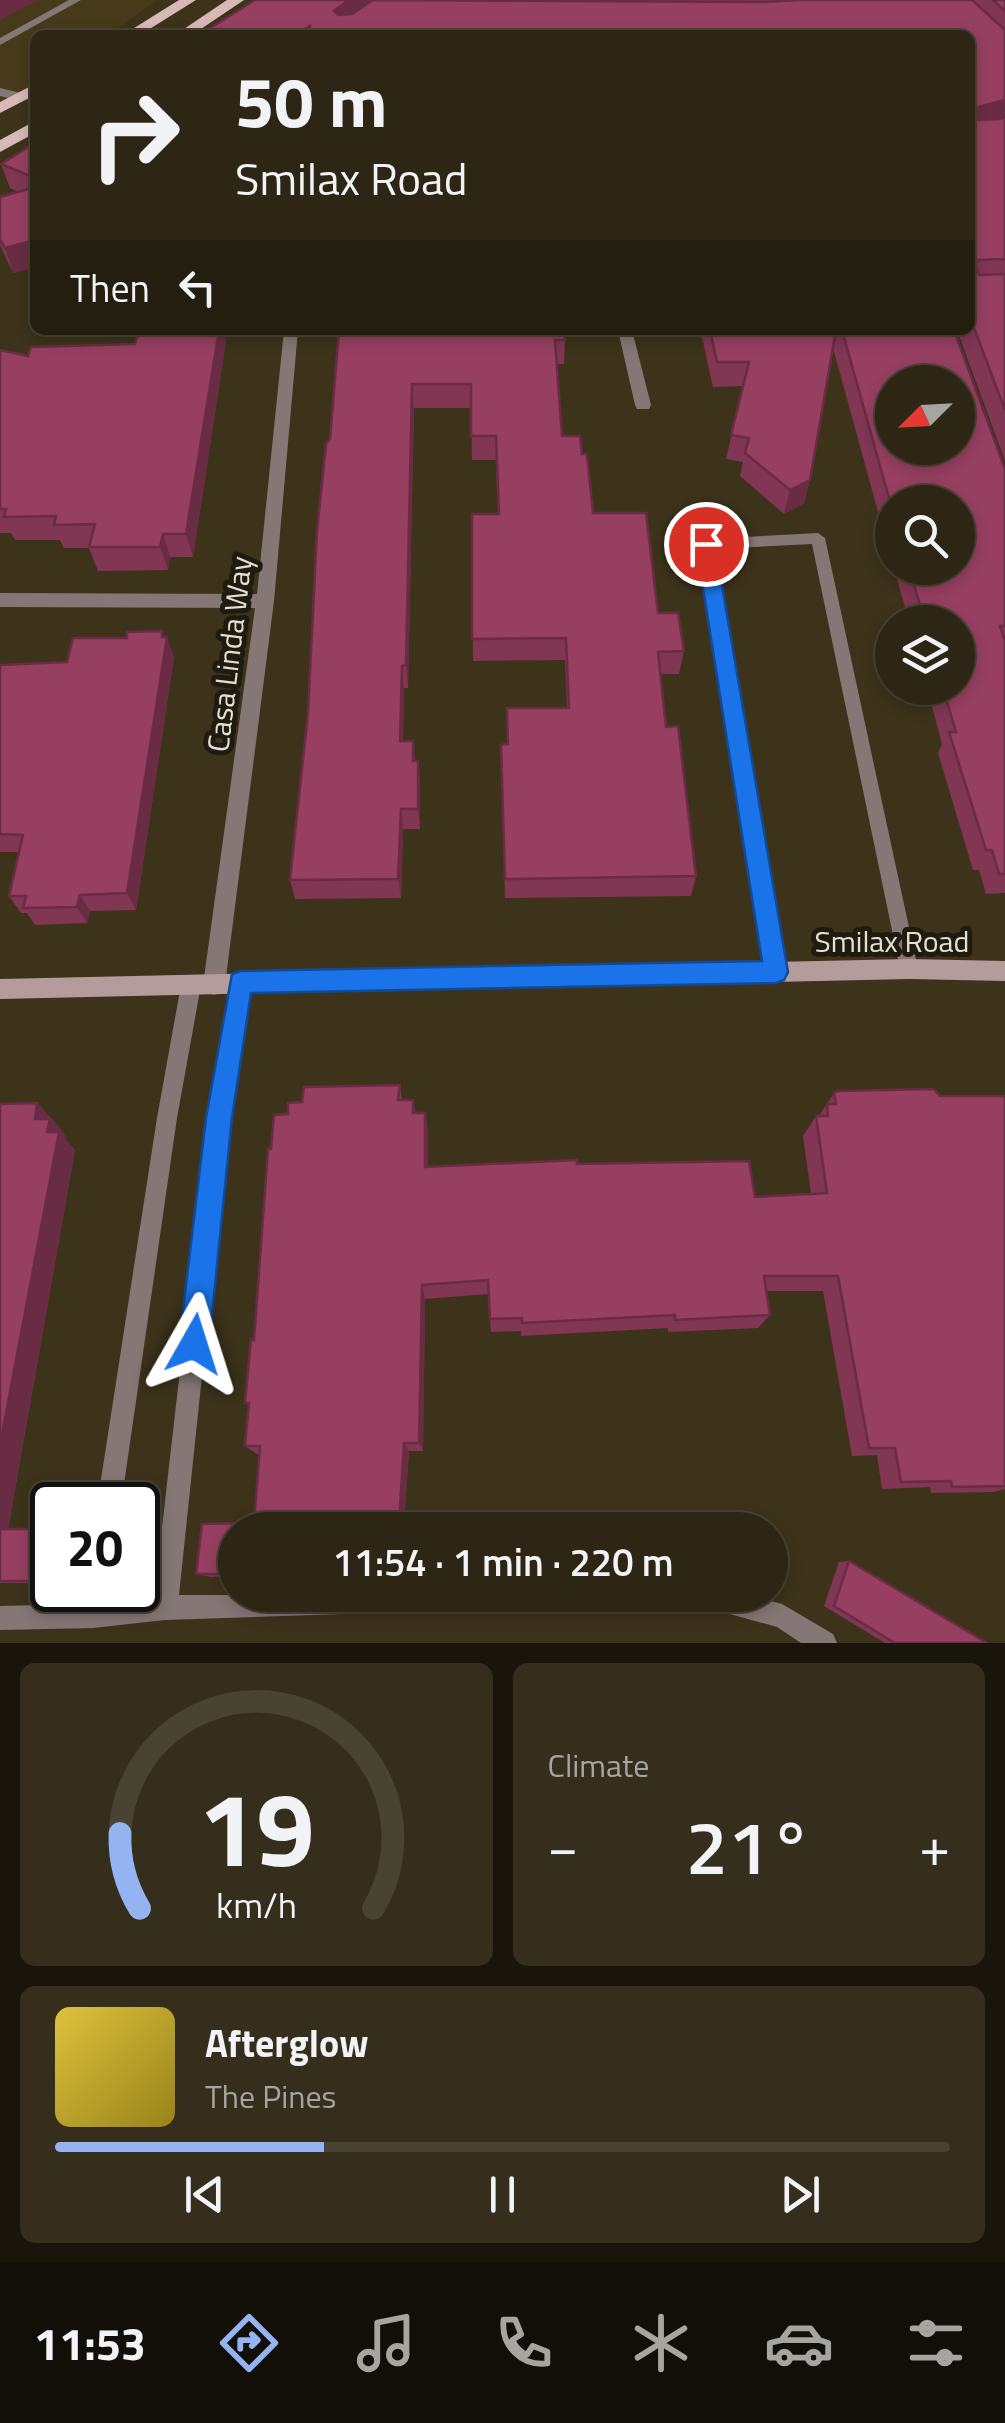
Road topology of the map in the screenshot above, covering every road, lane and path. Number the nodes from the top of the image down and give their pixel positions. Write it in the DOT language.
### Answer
graph roads {
  1 [pos="76,0"];
  2 [pos="188,0"];
  3 [pos="237,0"];
  4 [pos="138,30"];
  5 [pos="190,30"];
  6 [pos="0,42"];
  7 [pos="0,92"];
  8 [pos="30,96"];
  9 [pos="30,96"];
  10 [pos="0,108"];
  11 [pos="30,129"];
  12 [pos="0,147"];
  13 [pos="292,335"];
  14 [pos="626,335"];
  15 [pos="643,404"];
  16 [pos="0,600"];
  17 [pos="265,600"];
  18 [pos="909,969"];
  19 [pos="776,972"];
  20 [pos="1005,972"];
  21 [pos="240,982"];
  22 [pos="191,985"];
  23 [pos="214,985"];
  24 [pos="0,989"];
  25 [pos="112,1482"];
  26 [pos="218,1606"];
  27 [pos="160,1608"];
  28 [pos="164,1608"];
  29 [pos="38,1612"];
  30 [pos="767,1612"];
  31 [pos="0,1618"];
  32 [pos="824,1643"];
  1 -- 6 [label="lane"];
  2 -- 4 [label="main road"];
  3 -- 5 [label="main road"];
  7 -- 8 [label="street"];
  9 -- 10 [label="main road"];
  11 -- 12 [label="main road"];
  13 -- 17 [label="street, Casa Linda Way"];
  14 -- 15 [label="street"];
  16 -- 17 [label="street"];
  17 -- 23 [label="street, Casa Linda Way"];
  18 -- 19 [label="street, Smilax Road"];
  18 -- 19 [label="lane"];
  18 -- 20 [label="street, Smilax Road"];
  19 -- 21 [label="street, Smilax Road"];
  21 -- 23 [label="street, Smilax Road"];
  21 -- 28 [label="lane"];
  22 -- 23 [label="street, Smilax Road"];
  22 -- 24 [label="street, Smilax Road"];
  22 -- 25 [label="lane"];
  26 -- 28 [label="lane"];
  27 -- 28 [label="lane"];
  29 -- 31 [label="lane"];
  30 -- 32 [label="lane"];
}
